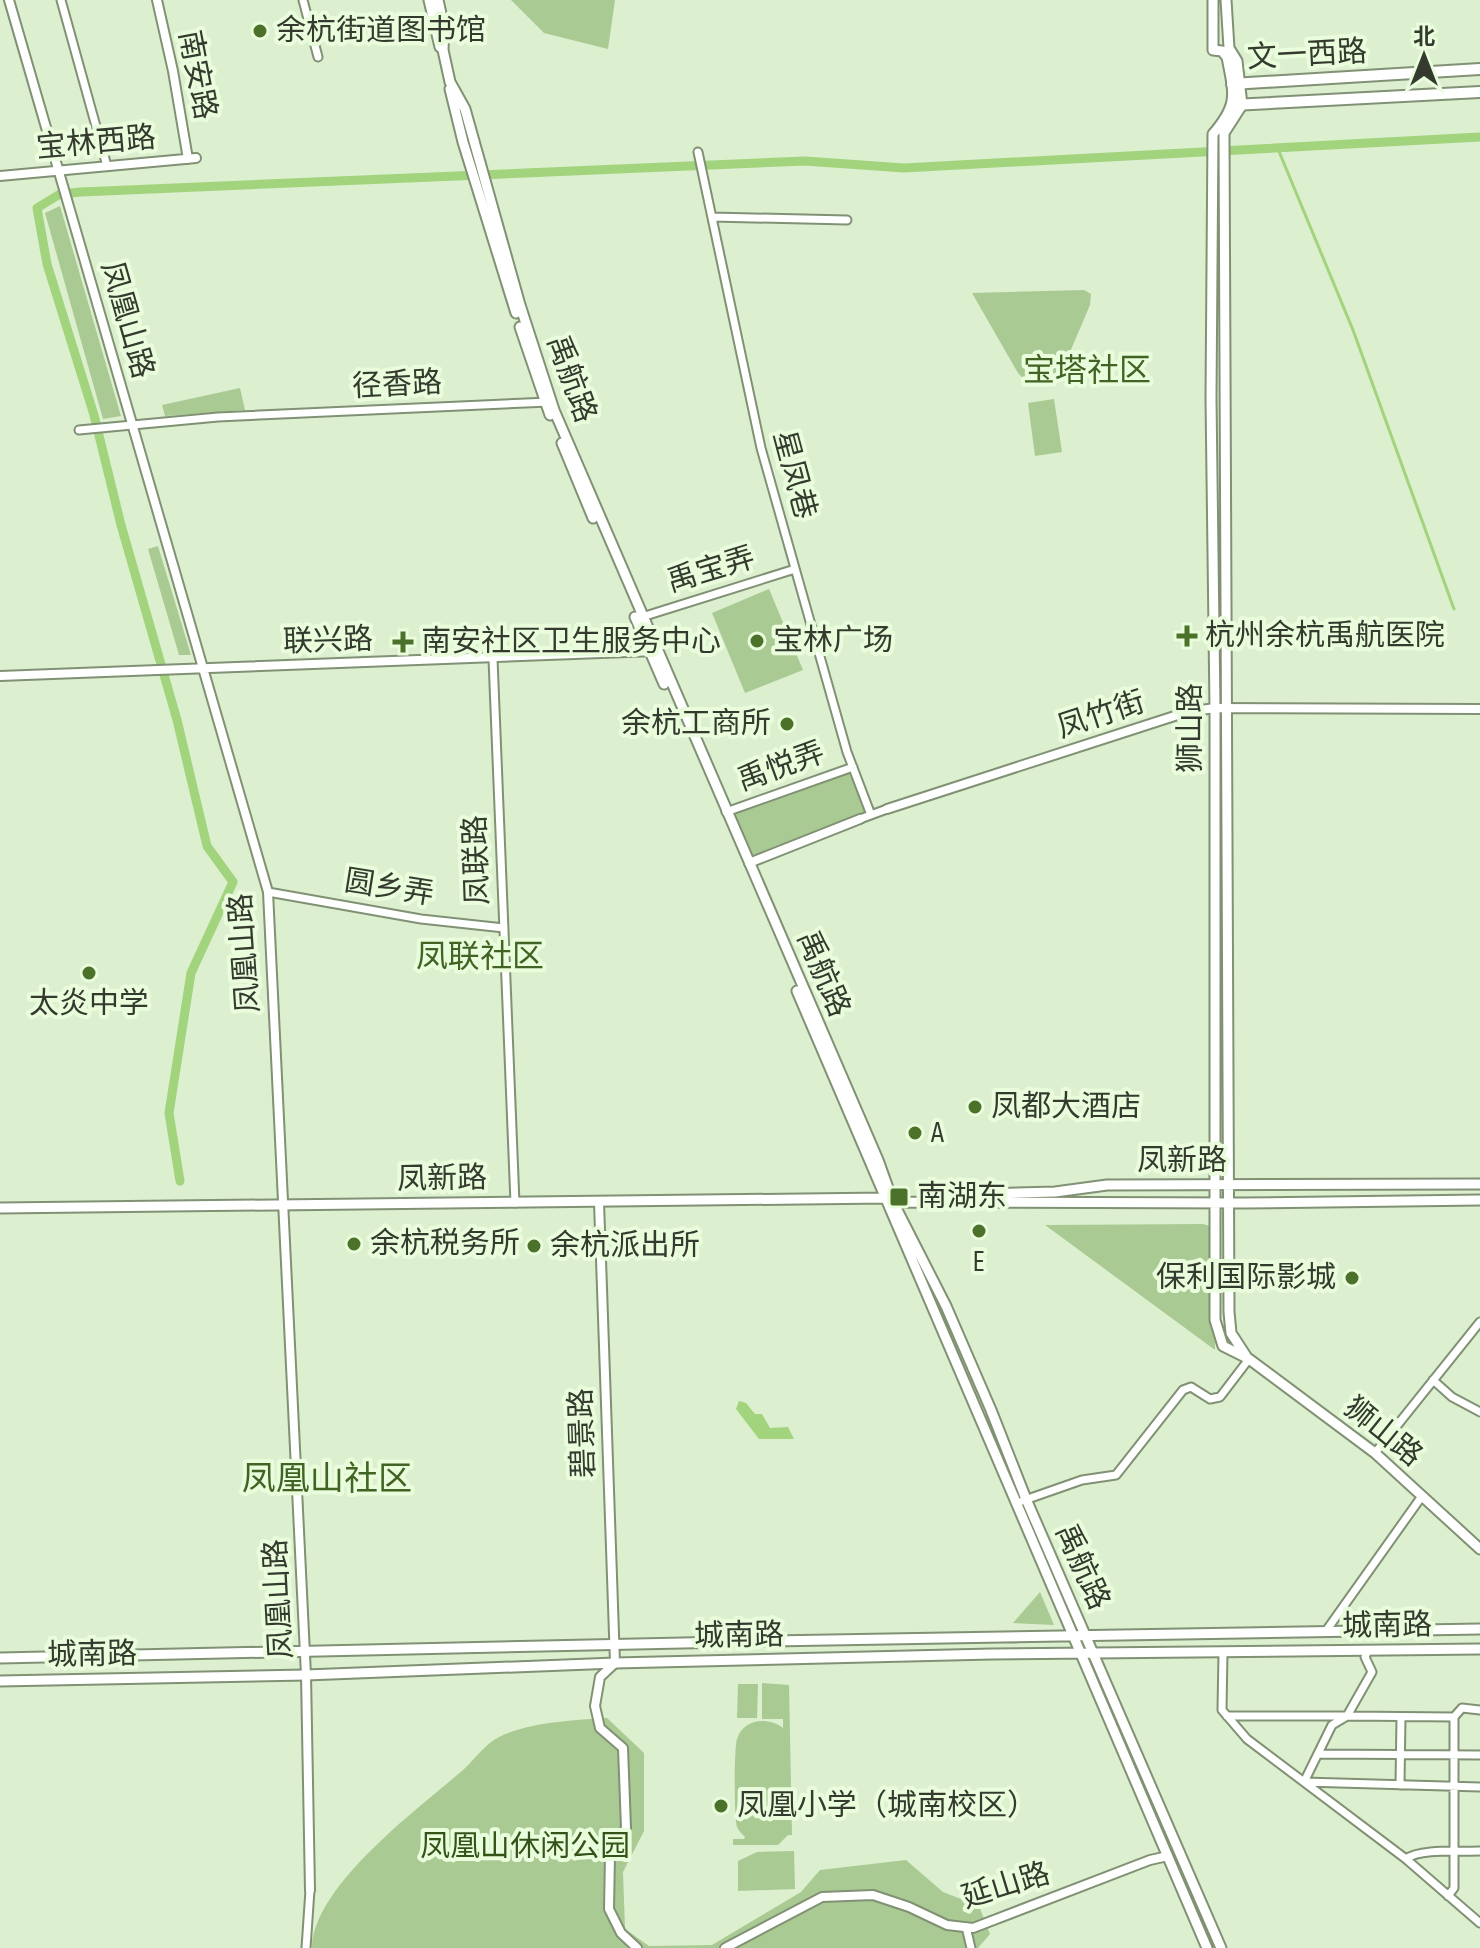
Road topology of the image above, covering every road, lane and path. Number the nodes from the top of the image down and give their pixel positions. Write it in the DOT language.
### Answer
graph roads {
  1 [pos="9,0"];
  2 [pos="61,0"];
  3 [pos="157,0"];
  4 [pos="303,0"];
  5 [pos="429,0"];
  6 [pos="438,0"];
  7 [pos="1213,0"];
  8 [pos="1226,0"];
  9 [pos="318,57"];
  10 [pos="1480,69"];
  11 [pos="1236,83"];
  12 [pos="1480,92"];
  13 [pos="1237,105"];
  14 [pos="698,152"];
  15 [pos="472,156"];
  16 [pos="192,159"];
  17 [pos="107,166"];
  18 [pos="59,170"];
  19 [pos="0,176"];
  20 [pos="712,217"];
  21 [pos="847,220"];
  22 [pos="548,402"];
  23 [pos="132,424"];
  24 [pos="83,430"];
  25 [pos="795,569"];
  26 [pos="642,617"];
  27 [pos="653,651"];
  28 [pos="493,659"];
  29 [pos="201,669"];
  30 [pos="0,676"];
  31 [pos="1215,708"];
  32 [pos="1228,709"];
  33 [pos="1480,709"];
  34 [pos="853,767"];
  35 [pos="887,809"];
  36 [pos="726,812"];
  37 [pos="871,815"];
  38 [pos="860,819"];
  39 [pos="749,863"];
  40 [pos="268,892"];
  41 [pos="504,928"];
  42 [pos="1214,1184"];
  43 [pos="1480,1184"];
  44 [pos="1229,1185"];
  45 [pos="890,1198"];
  46 [pos="1480,1200"];
  47 [pos="599,1202"];
  48 [pos="515,1203"];
  49 [pos="1215,1203"];
  50 [pos="1229,1203"];
  51 [pos="285,1205"];
  52 [pos="0,1208"];
  53 [pos="1480,1322"];
  54 [pos="1249,1359"];
  55 [pos="1433,1380"];
  56 [pos="1480,1412"];
  57 [pos="1375,1453"];
  58 [pos="1422,1496"];
  59 [pos="1021,1501"];
  60 [pos="1480,1549"];
  61 [pos="1480,1629"];
  62 [pos="1326,1631"];
  63 [pos="1075,1636"];
  64 [pos="1087,1636"];
  65 [pos="614,1644"];
  66 [pos="1480,1649"];
  67 [pos="1368,1650"];
  68 [pos="305,1651"];
  69 [pos="1082,1653"];
  70 [pos="1094,1653"];
  71 [pos="1223,1653"];
  72 [pos="0,1658"];
  73 [pos="615,1663"];
  74 [pos="306,1675"];
  75 [pos="0,1681"];
  76 [pos="1480,1710"];
  77 [pos="1227,1716"];
  78 [pos="1347,1716"];
  79 [pos="1401,1717"];
  80 [pos="1454,1717"];
  81 [pos="1318,1754"];
  82 [pos="1480,1755"];
  83 [pos="1399,1756"];
  84 [pos="1454,1757"];
  85 [pos="1304,1782"];
  86 [pos="1400,1785"];
  87 [pos="1454,1787"];
  88 [pos="1480,1787"];
  89 [pos="1480,1851"];
  90 [pos="1454,1852"];
  91 [pos="1168,1856"];
  92 [pos="1406,1859"];
  93 [pos="310,1890"];
  94 [pos="1448,1896"];
  95 [pos="1480,1923"];
  96 [pos="966,1927"];
  97 [pos="306,1948"];
  98 [pos="637,1948"];
  99 [pos="725,1948"];
  100 [pos="971,1948"];
  101 [pos="1207,1948"];
  102 [pos="1221,1948"];
  1 -- 18 [label="street, 凤凰山路"];
  2 -- 17 [label="street"];
  3 -- 16 [label="street, 南安路"];
  4 -- 9 [label="street"];
  5 -- 15 [label="main road, 禹航路"];
  6 -- 15 [label="main road, 禹航路"];
  7 -- 11 [label="main road"];
  8 -- 11 [label="main road"];
  10 -- 11 [label="main road, 文一西路"];
  11 -- 13 [label="main road"];
  12 -- 13 [label="main road, 文一西路"];
  13 -- 31 [label="main road, 狮山路"];
  13 -- 32 [label="main road, 狮山路"];
  14 -- 20 [label="street, 星凤巷"];
  15 -- 22 [label="main road, 禹航路"];
  16 -- 17 [label="street, 宝林西路"];
  17 -- 18 [label="street, 宝林西路"];
  18 -- 19 [label="street, 宝林西路"];
  18 -- 23 [label="street, 凤凰山路"];
  20 -- 21 [label="street"];
  20 -- 25 [label="street, 星凤巷"];
  22 -- 23 [label="street, 径香路"];
  22 -- 26 [label="main road, 禹航路"];
  22 -- 27 [label="main road, 禹航路"];
  23 -- 24 [label="street, 径香路"];
  23 -- 29 [label="street, 凤凰山路"];
  25 -- 26 [label="street, 禹宝弄"];
  25 -- 34 [label="street, 星凤巷"];
  26 -- 27 [label="main road, 禹航路"];
  27 -- 28 [label="street, 联兴路"];
  27 -- 36 [label="main road, 禹航路"];
  27 -- 45 [label="main road, 禹航路"];
  28 -- 29 [label="street, 联兴路"];
  28 -- 41 [label="street, 凤联路"];
  29 -- 30 [label="street, 联兴路"];
  29 -- 40 [label="street, 凤凰山路"];
  31 -- 32 [label="street, 凤竹街"];
  31 -- 35 [label="street, 凤竹街"];
  31 -- 42 [label="main road, 狮山路"];
  32 -- 33 [label="street, 凤竹街"];
  32 -- 44 [label="main road, 狮山路"];
  34 -- 36 [label="street, 禹悦弄"];
  34 -- 37 [label="street, 星凤巷"];
  35 -- 37 [label="street"];
  36 -- 39 [label="main road, 禹航路"];
  37 -- 38 [label="street"];
  38 -- 39 [label="street"];
  39 -- 45 [label="main road, 禹航路"];
  40 -- 41 [label="street, 圆乡弄"];
  40 -- 51 [label="street, 凤凰山路"];
  41 -- 48 [label="street, 凤联路"];
  42 -- 44 [label="main road, 凤新路"];
  42 -- 45 [label="main road, 凤新路"];
  42 -- 49 [label="main road, 狮山路"];
  43 -- 44 [label="main road, 凤新路"];
  44 -- 50 [label="main road, 狮山路"];
  45 -- 47 [label="main road, 凤新路"];
  45 -- 49 [label="main road, 凤新路"];
  45 -- 59 [label="main road, 禹航路"];
  46 -- 50 [label="main road, 凤新路"];
  47 -- 48 [label="main road, 凤新路"];
  47 -- 65 [label="street, 碧景路"];
  48 -- 51 [label="main road, 凤新路"];
  49 -- 50 [label="main road, 凤新路"];
  49 -- 54 [label="main road, 狮山路"];
  50 -- 54 [label="main road, 狮山路"];
  51 -- 52 [label="main road, 凤新路"];
  51 -- 68 [label="street, 凤凰山路"];
  53 -- 55 [label="street"];
  54 -- 57 [label="main road, 狮山路"];
  54 -- 59 [label="street"];
  55 -- 56 [label="street"];
  55 -- 57 [label="street"];
  57 -- 58 [label="main road, 狮山路"];
  58 -- 60 [label="main road, 狮山路"];
  58 -- 62 [label="street"];
  59 -- 63 [label="main road, 禹航路"];
  59 -- 64 [label="main road, 禹航路"];
  61 -- 62 [label="main road, 城南路"];
  62 -- 64 [label="main road, 城南路"];
  63 -- 64 [label="main road, 城南路"];
  63 -- 65 [label="main road, 城南路"];
  63 -- 69 [label="main road, 禹航路"];
  64 -- 70 [label="main road, 禹航路"];
  65 -- 68 [label="main road, 城南路"];
  65 -- 73 [label="street, 碧景路"];
  66 -- 67 [label="main road, 城南路"];
  67 -- 71 [label="main road, 城南路"];
  67 -- 78 [label="street"];
  68 -- 72 [label="main road, 城南路"];
  68 -- 74 [label="street, 凤凰山路"];
  69 -- 70 [label="main road, 城南路"];
  69 -- 73 [label="main road, 城南路"];
  69 -- 91 [label="main road, 禹航路"];
  70 -- 71 [label="main road, 城南路"];
  70 -- 102 [label="main road, 禹航路"];
  71 -- 77 [label="street"];
  73 -- 74 [label="main road, 城南路"];
  73 -- 98 [label="street"];
  74 -- 75 [label="main road, 城南路"];
  74 -- 93 [label="street, 凤凰山路"];
  76 -- 80 [label="street"];
  77 -- 78 [label="street"];
  77 -- 85 [label="street"];
  78 -- 79 [label="street"];
  78 -- 81 [label="street"];
  79 -- 80 [label="street"];
  79 -- 83 [label="street"];
  80 -- 84 [label="street"];
  81 -- 83 [label="street"];
  81 -- 85 [label="street"];
  82 -- 84 [label="street"];
  83 -- 84 [label="street"];
  83 -- 86 [label="street"];
  84 -- 87 [label="street"];
  85 -- 86 [label="street"];
  85 -- 92 [label="street"];
  86 -- 87 [label="street"];
  87 -- 88 [label="street"];
  87 -- 90 [label="street"];
  89 -- 90 [label="street"];
  90 -- 92 [label="street"];
  90 -- 94 [label="street"];
  91 -- 96 [label="street, 延山路"];
  91 -- 101 [label="main road, 禹航路"];
  92 -- 94 [label="street"];
  93 -- 97 [label="street"];
  94 -- 95 [label="street"];
  96 -- 99 [label="street, 延山路"];
  96 -- 100 [label="street"];
}
